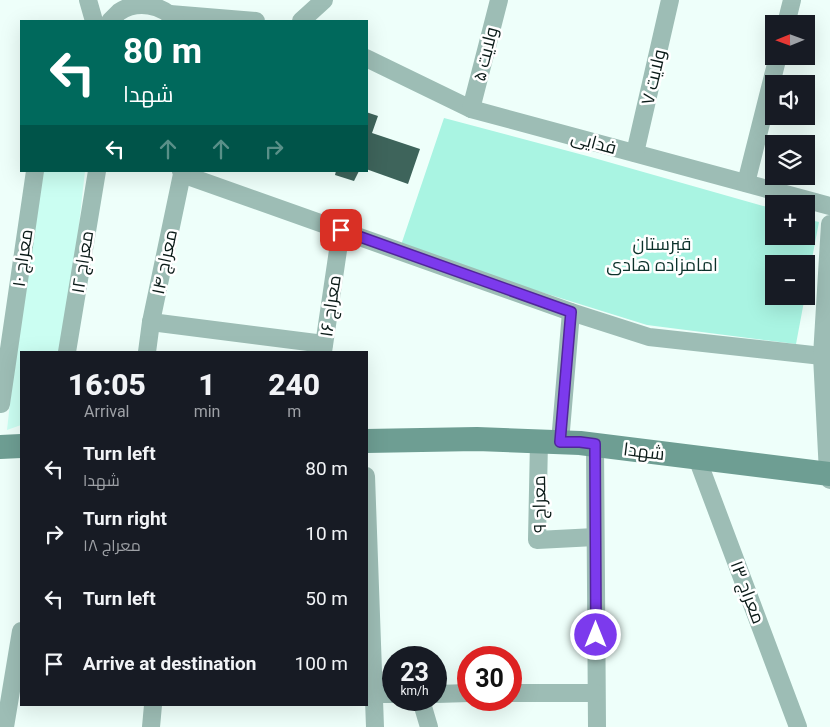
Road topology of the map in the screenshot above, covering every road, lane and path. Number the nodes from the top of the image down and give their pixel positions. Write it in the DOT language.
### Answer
graph roads {
  1 [pos="88,0"];
  2 [pos="324,0"];
  3 [pos="499,0"];
  4 [pos="670,0"];
  5 [pos="792,0"];
  6 [pos="163,11"];
  7 [pos="788,15"];
  8 [pos="94,20"];
  9 [pos="111,20"];
  10 [pos="247,20"];
  11 [pos="301,20"];
  12 [pos="368,59"];
  13 [pos="776,65"];
  14 [pos="471,109"];
  15 [pos="635,153"];
  16 [pos="35,172"];
  17 [pos="96,172"];
  18 [pos="181,173"];
  19 [pos="746,183"];
  20 [pos="830,206"];
  21 [pos="830,224"];
  22 [pos="341,230"];
  23 [pos="571,312"];
  24 [pos="151,322"];
  25 [pos="324,348"];
  26 [pos="67,351"];
  27 [pos="146,351"];
  28 [pos="822,356"];
  29 [pos="1,404"];
  30 [pos="368,441"];
  31 [pos="549,442"];
  32 [pos="595,444"];
  33 [pos="20,446"];
  34 [pos="0,447"];
  35 [pos="697,458"];
  36 [pos="829,476"];
  37 [pos="368,530"];
  38 [pos="595,537"];
  39 [pos="20,633"];
  40 [pos="8,662"];
  41 [pos="522,693"];
  42 [pos="596,693"];
  43 [pos="374,694"];
  44 [pos="382,694"];
  45 [pos="153,706"];
  46 [pos="424,711"];
  47 [pos="5,727"];
  48 [pos="151,727"];
  49 [pos="375,727"];
  50 [pos="429,727"];
  51 [pos="597,727"];
  52 [pos="798,727"];
  1 -- 8 [label="street"];
  2 -- 11 [label="street"];
  3 -- 14 [label="street, ولایت ۵"];
  4 -- 15 [label="street, ولایت ۷"];
  5 -- 7 [label="street"];
  6 -- 9 [label="street"];
  6 -- 10 [label="street"];
  12 -- 14 [label="street, فدایی"];
  13 -- 19 [label="street"];
  14 -- 15 [label="street, فدایی"];
  15 -- 19 [label="street, فدایی"];
  16 -- 29 [label="street, معراج ۱۰"];
  17 -- 26 [label="street, معراج ۱۲"];
  18 -- 22 [label="street"];
  18 -- 24 [label="street, معراج ۱۴"];
  19 -- 20 [label="street, فدایی"];
  21 -- 28 [label="street"];
  22 -- 23 [label="street"];
  22 -- 25 [label="street, معراج ۱۶"];
  23 -- 28 [label="street"];
  23 -- 31 [label="street"];
  24 -- 25 [label="street"];
  24 -- 27 [label="street, معراج ۱۴"];
  28 -- 36 [label="street"];
  30 -- 31 [label="street, شهدا"];
  31 -- 32 [label="street, شهدا"];
  31 -- 38 [label="street, معراج ۹"];
  32 -- 35 [label="street, شهدا"];
  32 -- 38 [label="street"];
  33 -- 34 [label="street"];
  35 -- 36 [label="street, شهدا"];
  35 -- 52 [label="street, معراج ۱۳"];
  37 -- 43 [label="street"];
  38 -- 42 [label="street"];
  39 -- 40 [label="street"];
  40 -- 47 [label="street"];
  41 -- 42 [label="street"];
  42 -- 51 [label="street"];
  43 -- 44 [label="street"];
  43 -- 49 [label="street"];
  45 -- 48 [label="street"];
  46 -- 50 [label="street"];
}
